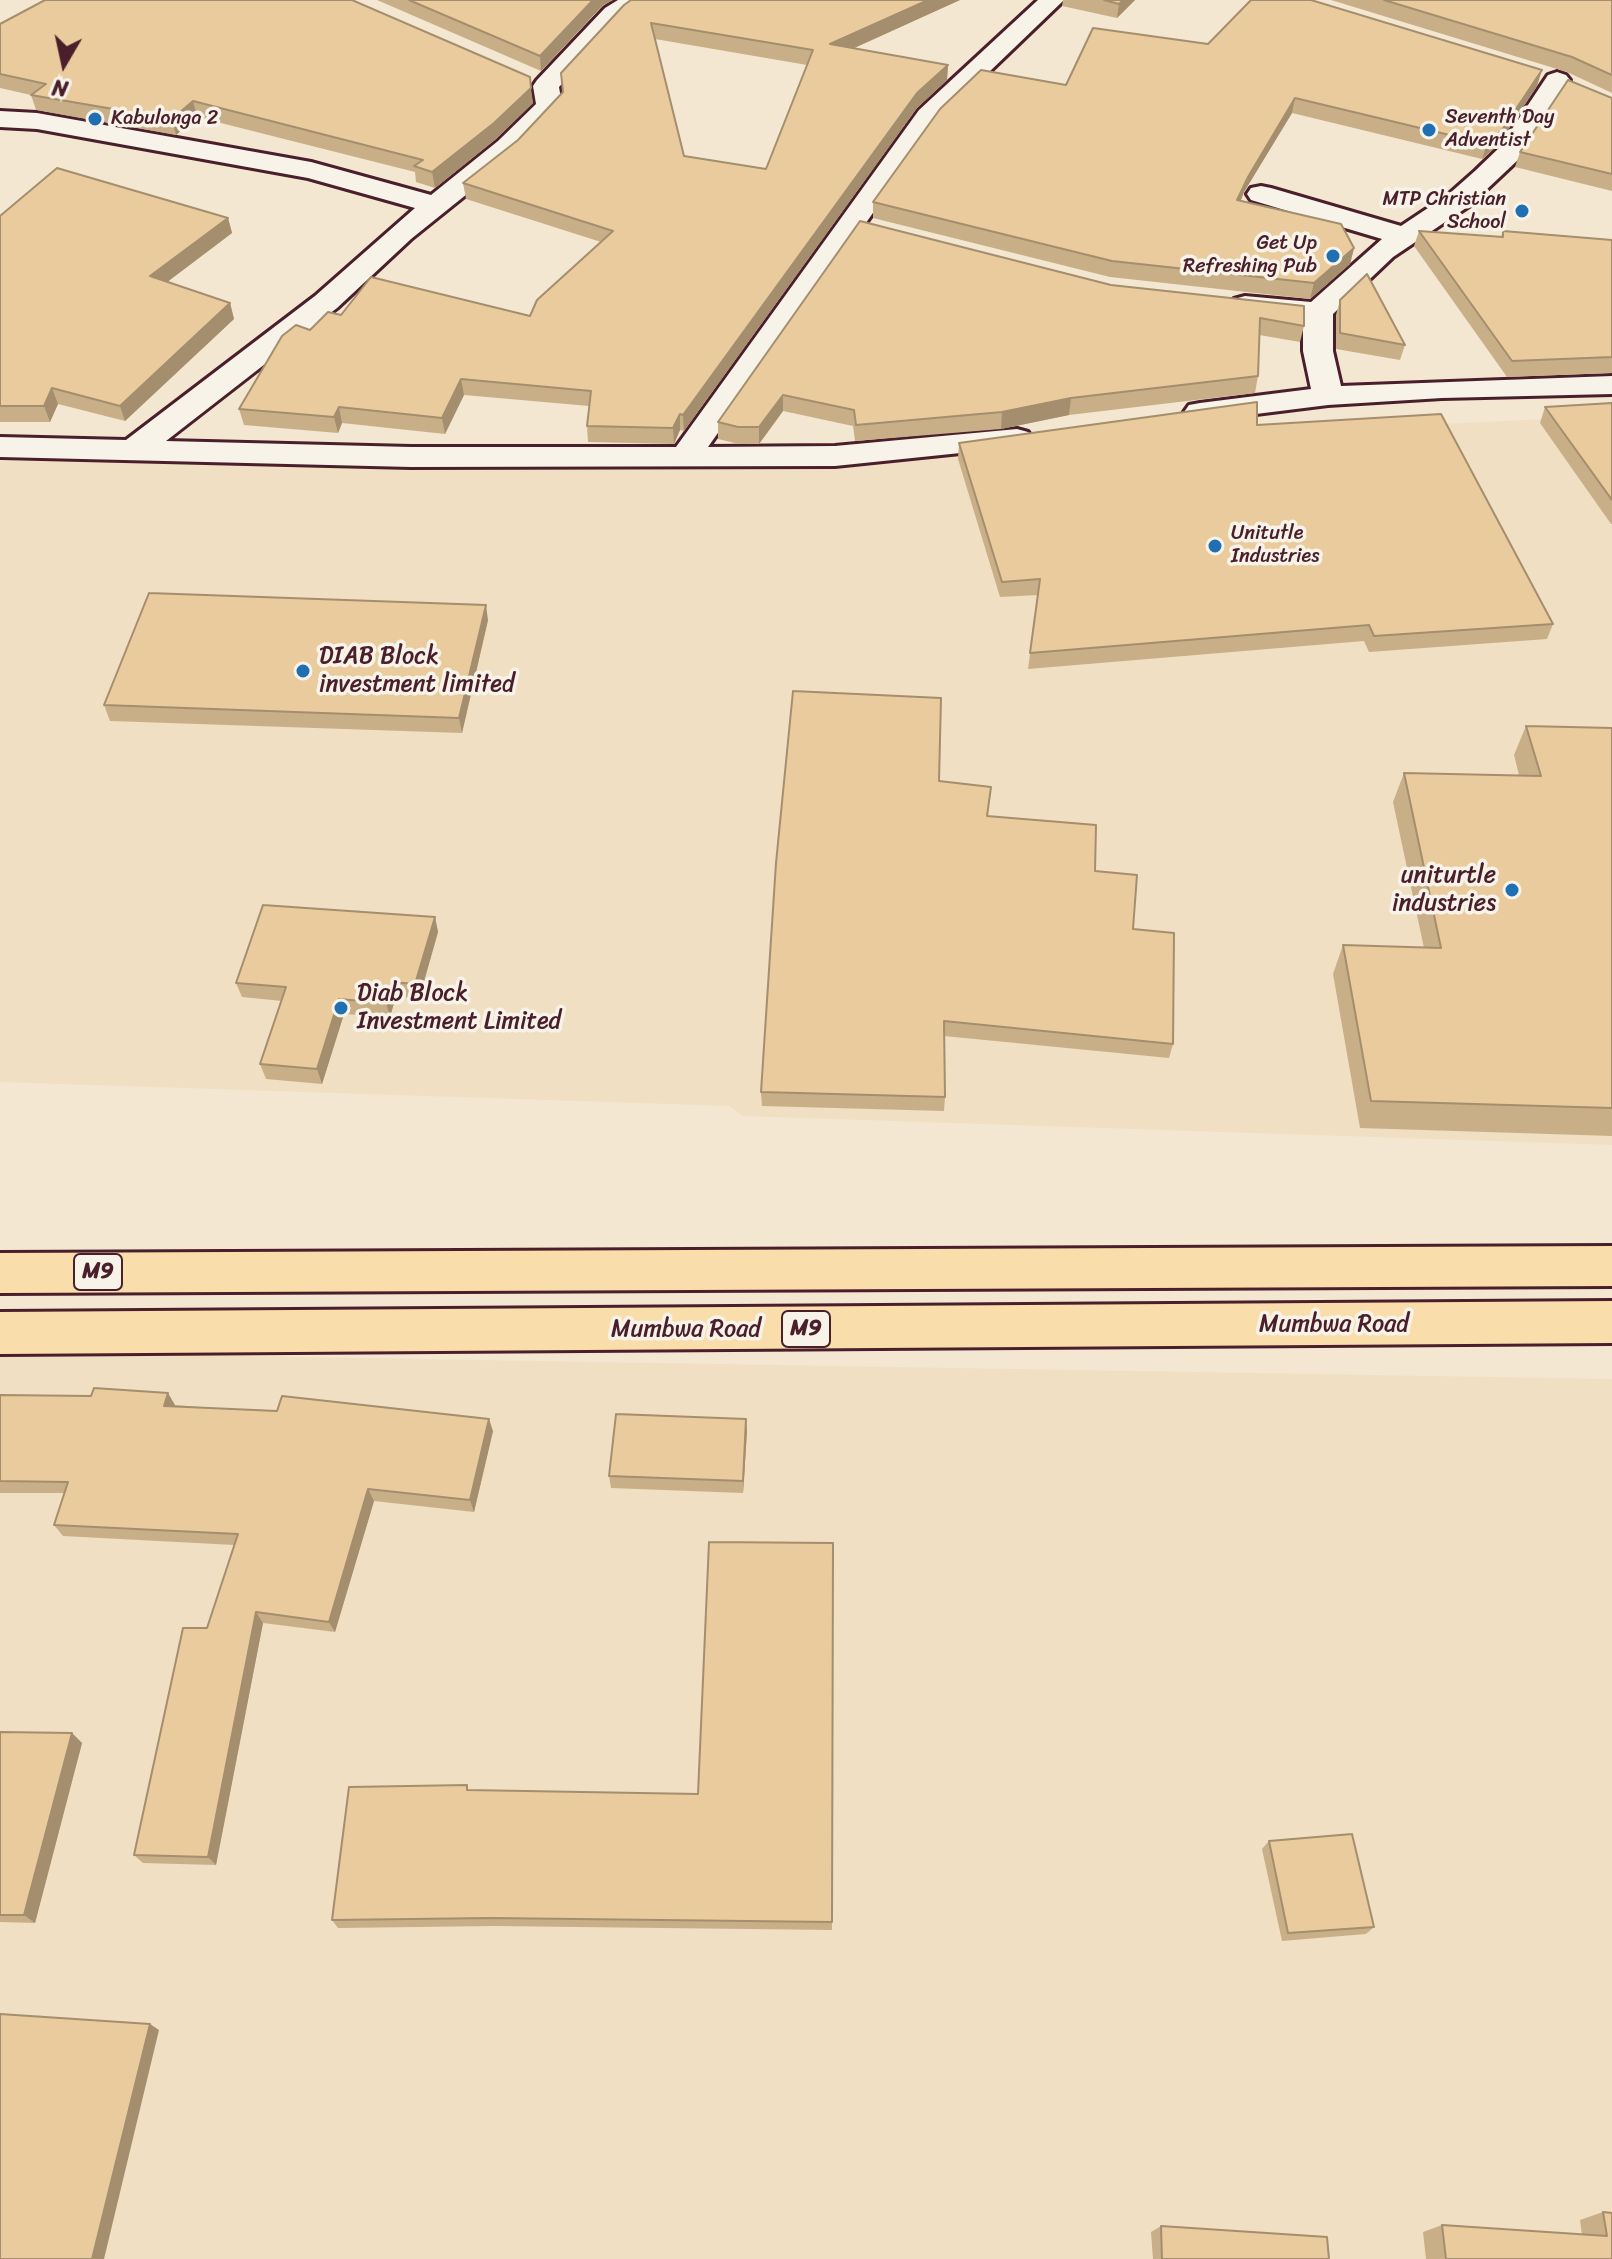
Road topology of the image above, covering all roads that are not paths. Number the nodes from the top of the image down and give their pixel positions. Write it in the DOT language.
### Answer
graph roads {
  1 [pos="635,0"];
  2 [pos="1052,0"];
  3 [pos="518,74"];
  4 [pos="546,86"];
  5 [pos="1585,93"];
  6 [pos="0,119"];
  7 [pos="1261,194"];
  8 [pos="435,205"];
  9 [pos="852,224"];
  10 [pos="883,232"];
  11 [pos="1404,236"];
  12 [pos="1211,302"];
  13 [pos="1318,312"];
  14 [pos="1612,385"];
  15 [pos="1328,396"];
  16 [pos="1176,415"];
  17 [pos="1041,434"];
  18 [pos="0,447"];
  19 [pos="133,451"];
  20 [pos="685,457"];
  21 [pos="1612,1266"];
  22 [pos="0,1273"];
  23 [pos="1612,1322"];
  24 [pos="0,1333"];
  1 -- 4 [label="street"];
  2 -- 9 [label="street"];
  3 -- 4 [label="street"];
  4 -- 8 [label="street"];
  5 -- 11 [label="street"];
  6 -- 8 [label="street"];
  7 -- 11 [label="street"];
  8 -- 19 [label="street"];
  9 -- 10 [label="street"];
  9 -- 20 [label="street"];
  11 -- 13 [label="street"];
  12 -- 13 [label="street"];
  13 -- 15 [label="street"];
  14 -- 15 [label="street"];
  15 -- 16 [label="street"];
  17 -- 20 [label="street"];
  18 -- 19 [label="street"];
  19 -- 20 [label="street"];
  21 -- 22 [label="main road, M9"];
  23 -- 24 [label="main road, Mumbwa Road / M9"];
}
